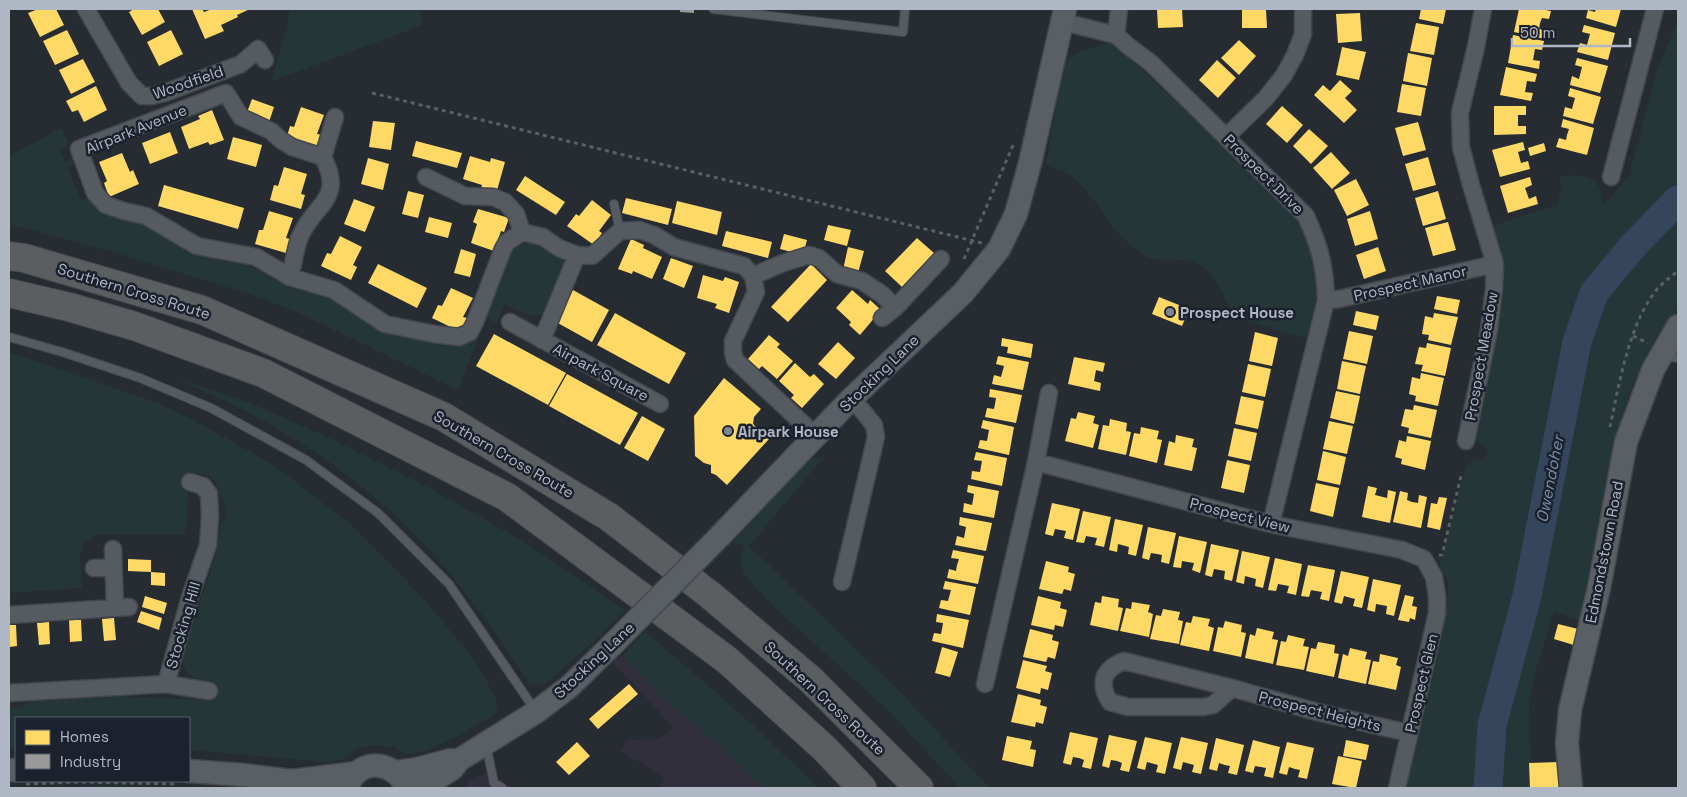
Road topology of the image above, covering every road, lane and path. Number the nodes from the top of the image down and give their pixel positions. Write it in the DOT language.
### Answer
graph roads {
  1 [pos="86,9"];
  2 [pos="713,9"];
  3 [pos="905,9"];
  4 [pos="1120,9"];
  5 [pos="1303,9"];
  6 [pos="1483,9"];
  7 [pos="1655,9"];
  8 [pos="1064,16"];
  9 [pos="1116,35"];
  10 [pos="265,60"];
  11 [pos="372,94"];
  12 [pos="335,117"];
  13 [pos="1227,136"];
  14 [pos="323,157"];
  15 [pos="426,177"];
  16 [pos="1612,177"];
  17 [pos="614,204"];
  18 [pos="620,231"];
  19 [pos="522,232"];
  20 [pos="999,249"];
  21 [pos="577,255"];
  22 [pos="9,256"];
  23 [pos="941,259"];
  24 [pos="1495,264"];
  25 [pos="753,276"];
  26 [pos="290,277"];
  27 [pos="9,293"];
  28 [pos="1326,300"];
  29 [pos="510,322"];
  30 [pos="1678,326"];
  31 [pos="9,336"];
  32 [pos="542,340"];
  33 [pos="1670,357"];
  34 [pos="1049,393"];
  35 [pos="852,398"];
  36 [pos="660,404"];
  37 [pos="816,436"];
  38 [pos="1466,441"];
  39 [pos="1036,462"];
  40 [pos="1461,476"];
  41 [pos="190,482"];
  42 [pos="1272,524"];
  43 [pos="113,549"];
  44 [pos="1439,555"];
  45 [pos="94,568"];
  46 [pos="114,568"];
  47 [pos="1434,577"];
  48 [pos="842,582"];
  49 [pos="9,615"];
  50 [pos="166,684"];
  51 [pos="985,684"];
  52 [pos="1232,688"];
  53 [pos="9,692"];
  54 [pos="209,692"];
  55 [pos="536,712"];
  56 [pos="1409,733"];
  57 [pos="485,743"];
  58 [pos="459,760"];
  59 [pos="190,778"];
  60 [pos="401,780"];
  61 [pos="351,781"];
  62 [pos="301,785"];
  63 [pos="422,788"];
  64 [pos="502,788"];
  65 [pos="862,788"];
  66 [pos="919,788"];
  67 [pos="1397,788"];
  68 [pos="1571,788"];
  1 -- 10 [label="street, Woodfield"];
  2 -- 3 [label="lane"];
  4 -- 9 [label="street"];
  5 -- 13 [label="street"];
  6 -- 24 [label="street, Prospect Meadow"];
  7 -- 16 [label="street"];
  8 -- 9 [label="street, Prospect Drive"];
  8 -- 20 [label="main road, Stocking Lane"];
  9 -- 13 [label="street, Prospect Drive"];
  11 -- 20 [label="path"];
  12 -- 14 [label="street"];
  13 -- 28 [label="street, Prospect Drive"];
  14 -- 26 [label="street"];
  14 -- 26 [label="street, Airpark Avenue"];
  15 -- 19 [label="street"];
  17 -- 18 [label="lane"];
  18 -- 21 [label="street"];
  18 -- 25 [label="street"];
  19 -- 21 [label="street"];
  19 -- 26 [label="street, Airpark Avenue"];
  20 -- 35 [label="main road, Stocking Lane"];
  21 -- 32 [label="street, Airpark Square"];
  22 -- 66 [label="highway, Southern Cross Route"];
  23 -- 25 [label="street"];
  24 -- 28 [label="street, Prospect Manor"];
  24 -- 38 [label="street, Prospect Meadow"];
  25 -- 37 [label="street"];
  27 -- 65 [label="highway"];
  28 -- 42 [label="street, Prospect Drive"];
  29 -- 32 [label="street, Airpark Square"];
  30 -- 33 [label="main road, Edmondstown Road"];
  31 -- 55 [label="lane"];
  32 -- 36 [label="street, Airpark Square"];
  33 -- 68 [label="main road, Edmondstown Road"];
  34 -- 39 [label="street"];
  35 -- 37 [label="main road, Stocking Lane"];
  35 -- 48 [label="street"];
  37 -- 55 [label="main road, Stocking Lane, bridge"];
  39 -- 42 [label="street, Prospect View"];
  39 -- 51 [label="street"];
  40 -- 44 [label="path"];
  41 -- 50 [label="street, Stocking Hill"];
  42 -- 47 [label="street, Prospect View"];
  43 -- 46 [label="street"];
  45 -- 46 [label="street"];
  46 -- 49 [label="street"];
  47 -- 56 [label="street, Prospect Glen"];
  50 -- 53 [label="street, Stocking Hill"];
  50 -- 54 [label="street"];
  52 -- 52 [label="street, Prospect Heights"];
  52 -- 56 [label="street, Prospect Heights"];
  55 -- 57 [label="main road, Stocking Lane"];
  56 -- 67 [label="street, Prospect Glen"];
  57 -- 58 [label="main road, Stocking Lane"];
  57 -- 64 [label="lane"];
  58 -- 60 [label="main road, Stocking Lane"];
  58 -- 63 [label="main road, Stocking Lane"];
  59 -- 62 [label="main road, Stocking Lane"];
  60 -- 61 [label="main road, Stocking Lane"];
  61 -- 62 [label="main road, Stocking Lane"];
}
